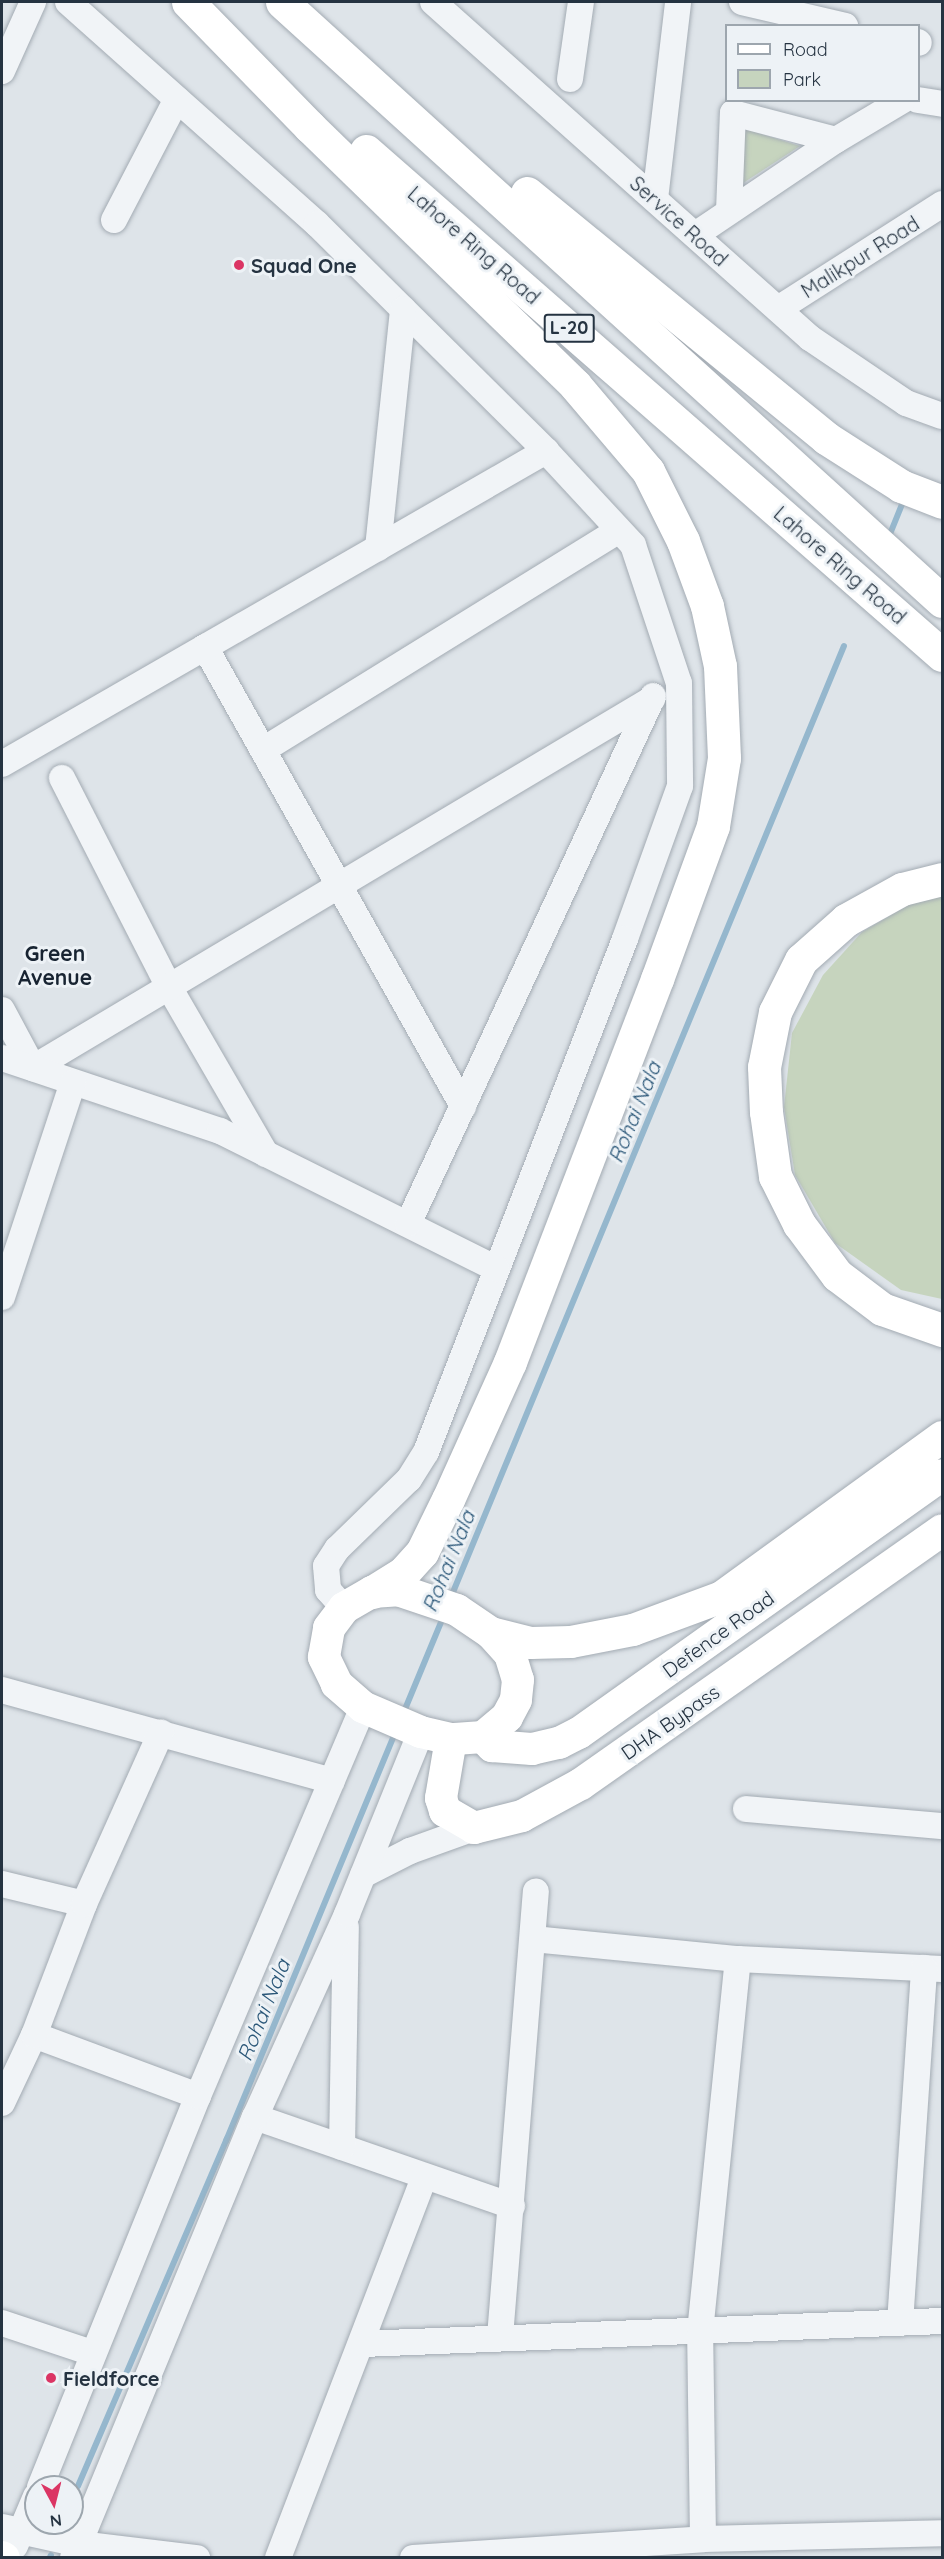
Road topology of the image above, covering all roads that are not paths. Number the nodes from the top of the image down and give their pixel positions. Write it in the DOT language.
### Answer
graph roads {
  1 [pos="33,2"];
  2 [pos="68,2"];
  3 [pos="188,2"];
  4 [pos="195,2"];
  5 [pos="282,2"];
  6 [pos="293,2"];
  7 [pos="433,2"];
  8 [pos="581,2"];
  9 [pos="678,2"];
  10 [pos="756,3"];
  11 [pos="837,24"];
  12 [pos="2,71"];
  13 [pos="570,79"];
  14 [pos="177,99"];
  15 [pos="920,100"];
  16 [pos="900,102"];
  17 [pos="942,104"];
  18 [pos="836,140"];
  19 [pos="655,199"];
  20 [pos="942,204"];
  21 [pos="729,212"];
  22 [pos="114,220"];
  23 [pos="694,235"];
  24 [pos="403,309"];
  25 [pos="778,309"];
  26 [pos="942,416"];
  27 [pos="546,451"];
  28 [pos="942,502"];
  29 [pos="619,530"];
  30 [pos="378,548"];
  31 [pos="942,601"];
  32 [pos="205,647"];
  33 [pos="942,655"];
  34 [pos="671,658"];
  35 [pos="652,699"];
  36 [pos="263,750"];
  37 [pos="2,764"];
  38 [pos="62,778"];
  39 [pos="942,879"];
  40 [pos="339,885"];
  41 [pos="169,987"];
  42 [pos="2,1010"];
  43 [pos="2,1058"];
  44 [pos="33,1068"];
  45 [pos="73,1082"];
  46 [pos="463,1107"];
  47 [pos="266,1154"];
  48 [pos="408,1224"];
  49 [pos="497,1269"];
  50 [pos="2,1297"];
  51 [pos="942,1330"];
  52 [pos="942,1437"];
  53 [pos="942,1475"];
  54 [pos="942,1530"];
  55 [pos="372,1592"];
  56 [pos="344,1608"];
  57 [pos="491,1633"];
  58 [pos="2,1690"];
  59 [pos="363,1707"];
  60 [pos="161,1733"];
  61 [pos="436,1735"];
  62 [pos="483,1737"];
  63 [pos="332,1781"];
  64 [pos="746,1809"];
  65 [pos="942,1826"];
  66 [pos="474,1828"];
  67 [pos="363,1875"];
  68 [pos="2,1884"];
  69 [pos="536,1891"];
  70 [pos="84,1904"];
  71 [pos="347,1914"];
  72 [pos="533,1939"];
  73 [pos="738,1959"];
  74 [pos="933,1968"];
  75 [pos="34,2035"];
  76 [pos="198,2096"];
  77 [pos="2,2103"];
  78 [pos="255,2117"];
  79 [pos="342,2147"];
  80 [pos="424,2177"];
  81 [pos="512,2206"];
  82 [pos="942,2321"];
  83 [pos="2,2323"];
  84 [pos="900,2323"];
  85 [pos="700,2332"];
  86 [pos="500,2337"];
  87 [pos="362,2344"];
  88 [pos="92,2353"];
  89 [pos="45,2475"];
  90 [pos="24,2513"];
  91 [pos="12,2530"];
  92 [pos="942,2533"];
  93 [pos="703,2539"];
  94 [pos="76,2551"];
  95 [pos="10,2558"];
  96 [pos="197,2558"];
  97 [pos="278,2558"];
  98 [pos="413,2558"];
  1 -- 12 [label="street"];
  2 -- 14 [label="street"];
  3 -- 55 [label="highway"];
  4 -- 33 [label="highway, Lahore Ring Road / L-20"];
  5 -- 31 [label="highway, Lahore Ring Road / L-20"];
  6 -- 28 [label="highway"];
  7 -- 19 [label="street, Service Road"];
  8 -- 13 [label="street"];
  9 -- 19 [label="street"];
  10 -- 11 [label="street"];
  14 -- 22 [label="street"];
  14 -- 24 [label="street"];
  15 -- 17 [label="street"];
  16 -- 18 [label="street"];
  18 -- 21 [label="street"];
  18 -- 21 [label="street"];
  19 -- 23 [label="street, Service Road"];
  20 -- 25 [label="street, Malikpur Road"];
  21 -- 23 [label="street"];
  23 -- 25 [label="street, Service Road"];
  24 -- 27 [label="street"];
  24 -- 30 [label="street"];
  25 -- 26 [label="street, Service Road"];
  27 -- 29 [label="street"];
  27 -- 30 [label="street"];
  29 -- 34 [label="street"];
  29 -- 36 [label="street"];
  30 -- 32 [label="street"];
  32 -- 36 [label="street"];
  32 -- 37 [label="street"];
  34 -- 35 [label="street"];
  34 -- 49 [label="street"];
  35 -- 40 [label="street"];
  35 -- 46 [label="street"];
  36 -- 40 [label="street"];
  38 -- 41 [label="street"];
  39 -- 51 [label="highway"];
  40 -- 41 [label="street"];
  40 -- 46 [label="street"];
  41 -- 44 [label="street"];
  41 -- 47 [label="street"];
  42 -- 44 [label="street"];
  43 -- 44 [label="street"];
  44 -- 45 [label="street"];
  45 -- 47 [label="street"];
  45 -- 50 [label="street"];
  46 -- 48 [label="street"];
  47 -- 48 [label="street"];
  48 -- 49 [label="street"];
  49 -- 56 [label="street"];
  52 -- 57 [label="main road, Defence Road"];
  53 -- 62 [label="main road, Defence Road"];
  54 -- 66 [label="main road, DHA Bypass"];
  55 -- 56 [label="main road"];
  55 -- 57 [label="main road"];
  56 -- 59 [label="main road"];
  57 -- 62 [label="main road"];
  58 -- 60 [label="street"];
  59 -- 61 [label="main road"];
  59 -- 63 [label="street"];
  60 -- 63 [label="street"];
  60 -- 70 [label="street"];
  61 -- 62 [label="main road"];
  61 -- 66 [label="main road"];
  61 -- 67 [label="street"];
  63 -- 76 [label="street"];
  64 -- 65 [label="street"];
  66 -- 67 [label="street"];
  67 -- 71 [label="street"];
  68 -- 70 [label="street"];
  69 -- 72 [label="street"];
  70 -- 75 [label="street"];
  71 -- 78 [label="street"];
  71 -- 79 [label="street"];
  72 -- 73 [label="street"];
  72 -- 81 [label="street"];
  73 -- 74 [label="street"];
  73 -- 85 [label="street"];
  74 -- 84 [label="street"];
  75 -- 76 [label="street"];
  75 -- 77 [label="street"];
  76 -- 88 [label="street"];
  78 -- 79 [label="street"];
  78 -- 94 [label="street"];
  79 -- 80 [label="street"];
  80 -- 81 [label="street"];
  80 -- 87 [label="street"];
  81 -- 86 [label="street"];
  82 -- 84 [label="street"];
  83 -- 88 [label="street"];
  84 -- 85 [label="street"];
  85 -- 86 [label="street"];
  85 -- 93 [label="street"];
  86 -- 87 [label="street"];
  87 -- 97 [label="street"];
  88 -- 89 [label="street"];
  90 -- 91 [label="street"];
  91 -- 94 [label="street"];
  91 -- 95 [label="street"];
  92 -- 93 [label="street"];
  93 -- 98 [label="street"];
  94 -- 96 [label="street"];
}
